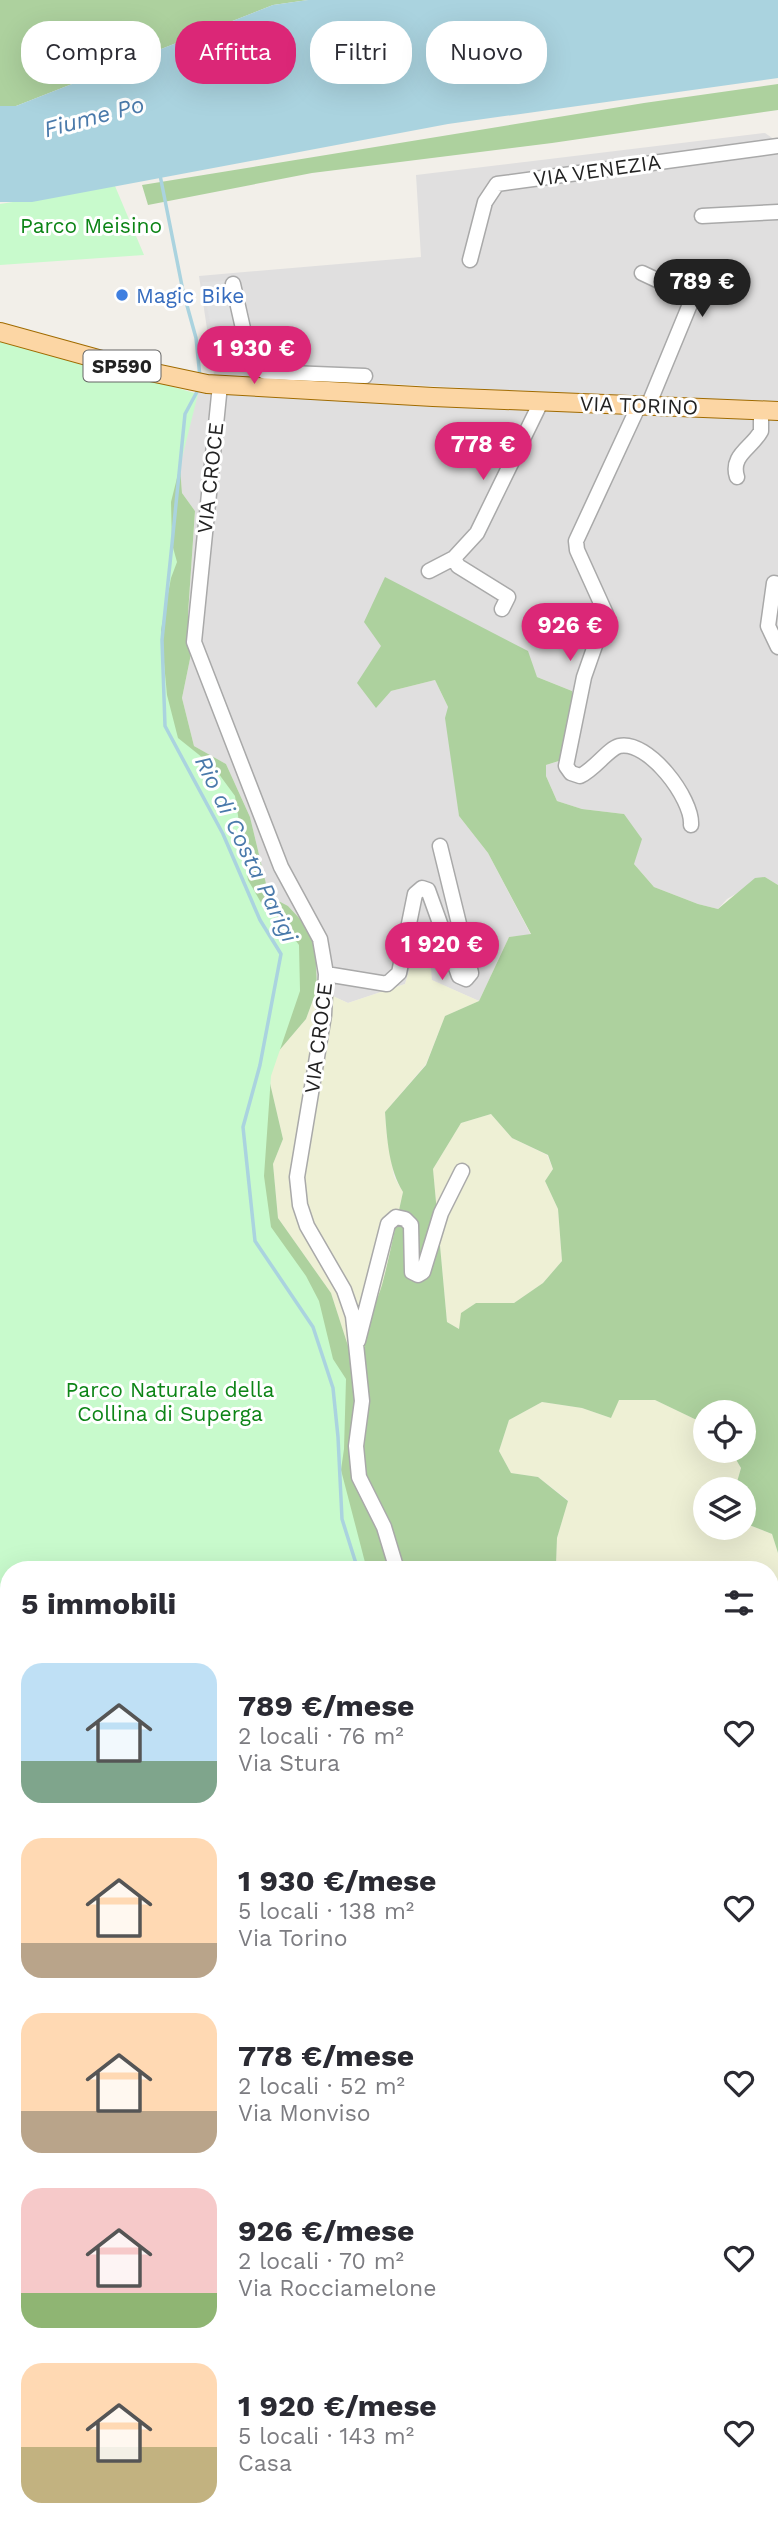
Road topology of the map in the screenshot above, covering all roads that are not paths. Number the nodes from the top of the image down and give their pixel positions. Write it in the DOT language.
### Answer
graph roads {
  1 [pos="778,146"];
  2 [pos="778,212"];
  3 [pos="702,216"];
  4 [pos="470,260"];
  5 [pos="642,273"];
  6 [pos="233,284"];
  7 [pos="0,332"];
  8 [pos="365,376"];
  9 [pos="208,383"];
  10 [pos="326,383"];
  11 [pos="541,402"];
  12 [pos="644,406"];
  13 [pos="769,410"];
  14 [pos="737,477"];
  15 [pos="454,558"];
  16 [pos="429,571"];
  17 [pos="778,584"];
  18 [pos="502,609"];
  19 [pos="776,639"];
  20 [pos="691,825"];
  21 [pos="440,846"];
  22 [pos="326,974"];
  23 [pos="462,1171"];
  24 [pos="355,1345"];
  25 [pos="394,1561"];
  1 -- 4 [label="street, VIA VENEZIA"];
  2 -- 3 [label="street"];
  5 -- 12 [label="street"];
  6 -- 10 [label="street"];
  7 -- 9 [label="main road, SP590"];
  8 -- 10 [label="street"];
  9 -- 10 [label="main road, VIA TORINO / SP590"];
  9 -- 22 [label="street, VIA CROCE"];
  10 -- 11 [label="main road, VIA TORINO / SP590"];
  11 -- 12 [label="main road, VIA TORINO / SP590"];
  11 -- 15 [label="street"];
  12 -- 13 [label="main road, VIA TORINO / SP590"];
  12 -- 20 [label="street"];
  13 -- 14 [label="street"];
  15 -- 16 [label="street"];
  15 -- 18 [label="street"];
  17 -- 19 [label="street"];
  21 -- 22 [label="street"];
  22 -- 24 [label="street, VIA CROCE"];
  23 -- 24 [label="street"];
  24 -- 25 [label="street, VIA CROCE"];
}
